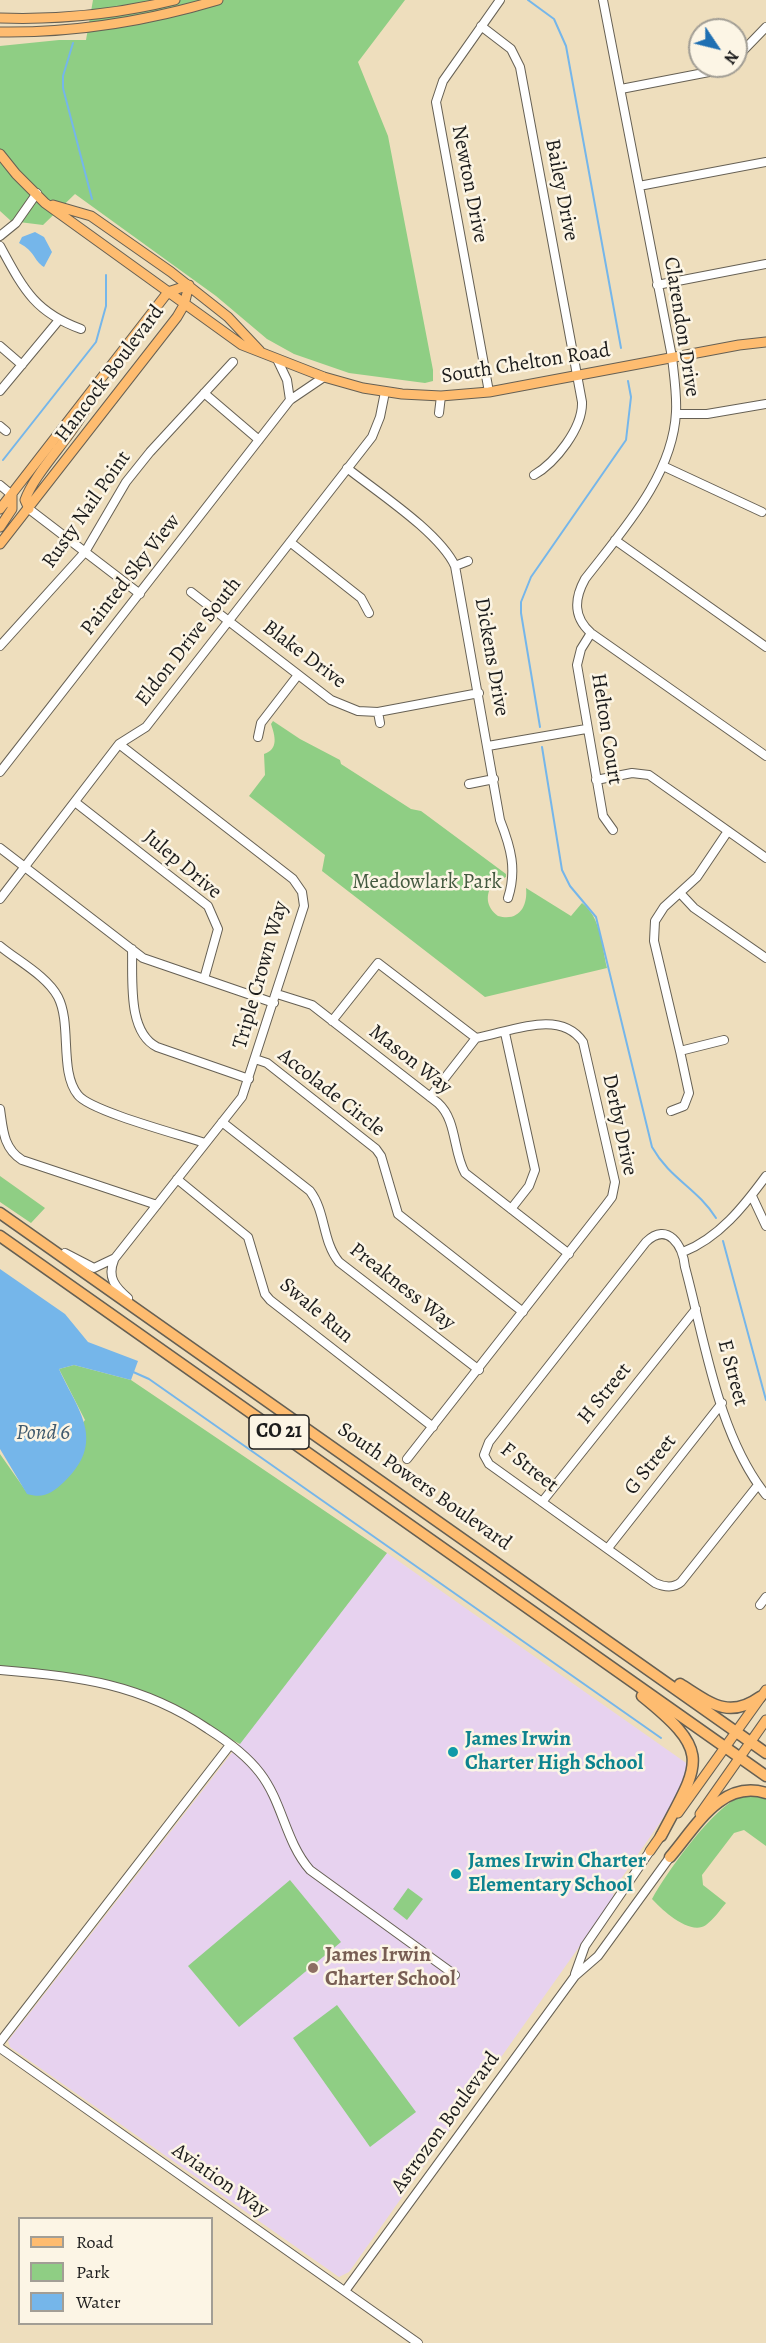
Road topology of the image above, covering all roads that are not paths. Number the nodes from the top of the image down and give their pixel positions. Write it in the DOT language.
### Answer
graph roads {
  1 [pos="175,0"];
  2 [pos="218,0"];
  3 [pos="500,0"];
  4 [pos="603,0"];
  5 [pos="0,18"];
  6 [pos="482,26"];
  7 [pos="766,27"];
  8 [pos="0,32"];
  9 [pos="748,46"];
  10 [pos="688,76"];
  11 [pos="621,89"];
  12 [pos="0,154"];
  13 [pos="766,162"];
  14 [pos="639,186"];
  15 [pos="37,193"];
  16 [pos="45,203"];
  17 [pos="0,236"];
  18 [pos="0,246"];
  19 [pos="766,264"];
  20 [pos="189,285"];
  21 [pos="657,285"];
  22 [pos="168,292"];
  23 [pos="184,305"];
  24 [pos="59,320"];
  25 [pos="81,329"];
  26 [pos="766,342"];
  27 [pos="0,346"];
  28 [pos="260,351"];
  29 [pos="672,357"];
  30 [pos="278,359"];
  31 [pos="233,362"];
  32 [pos="22,364"];
  33 [pos="578,376"];
  34 [pos="324,377"];
  35 [pos="96,389"];
  36 [pos="0,391"];
  37 [pos="385,392"];
  38 [pos="489,392"];
  39 [pos="204,393"];
  40 [pos="441,396"];
  41 [pos="290,400"];
  42 [pos="766,404"];
  43 [pos="439,413"];
  44 [pos="676,414"];
  45 [pos="259,440"];
  46 [pos="663,466"];
  47 [pos="347,468"];
  48 [pos="534,475"];
  49 [pos="0,486"];
  50 [pos="12,495"];
  51 [pos="0,509"];
  52 [pos="29,509"];
  53 [pos="762,512"];
  54 [pos="0,527"];
  55 [pos="615,540"];
  56 [pos="290,542"];
  57 [pos="0,543"];
  58 [pos="85,552"];
  59 [pos="468,561"];
  60 [pos="456,566"];
  61 [pos="191,592"];
  62 [pos="140,594"];
  63 [pos="369,613"];
  64 [pos="228,621"];
  65 [pos="591,633"];
  66 [pos="0,646"];
  67 [pos="766,647"];
  68 [pos="298,675"];
  69 [pos="479,693"];
  70 [pos="378,712"];
  71 [pos="380,723"];
  72 [pos="586,729"];
  73 [pos="258,737"];
  74 [pos="120,744"];
  75 [pos="488,746"];
  76 [pos="766,756"];
  77 [pos="0,772"];
  78 [pos="494,779"];
  79 [pos="596,780"];
  80 [pos="469,784"];
  81 [pos="75,802"];
  82 [pos="613,830"];
  83 [pos="728,831"];
  84 [pos="0,848"];
  85 [pos="766,858"];
  86 [pos="25,866"];
  87 [pos="680,893"];
  88 [pos="0,898"];
  89 [pos="508,898"];
  90 [pos="0,946"];
  91 [pos="132,949"];
  92 [pos="766,958"];
  93 [pos="204,979"];
  94 [pos="277,994"];
  95 [pos="274,1003"];
  96 [pos="332,1022"];
  97 [pos="505,1033"];
  98 [pos="476,1038"];
  99 [pos="724,1040"];
  100 [pos="680,1052"];
  101 [pos="255,1059"];
  102 [pos="249,1079"];
  103 [pos="430,1097"];
  104 [pos="0,1109"];
  105 [pos="671,1111"];
  106 [pos="222,1122"];
  107 [pos="205,1143"];
  108 [pos="766,1176"];
  109 [pos="177,1179"];
  110 [pos="752,1196"];
  111 [pos="157,1205"];
  112 [pos="511,1209"];
  113 [pos="0,1213"];
  114 [pos="18,1225"];
  115 [pos="766,1226"];
  116 [pos="0,1236"];
  117 [pos="683,1252"];
  118 [pos="568,1254"];
  119 [pos="115,1258"];
  120 [pos="696,1309"];
  121 [pos="523,1312"];
  122 [pos="173,1335"];
  123 [pos="478,1370"];
  124 [pos="722,1404"];
  125 [pos="433,1427"];
  126 [pos="407,1459"];
  127 [pos="758,1485"];
  128 [pos="766,1495"];
  129 [pos="542,1502"];
  130 [pos="608,1548"];
  131 [pos="670,1587"];
  132 [pos="671,1596"];
  133 [pos="766,1597"];
  134 [pos="760,1605"];
  135 [pos="557,1628"];
  136 [pos="615,1645"];
  137 [pos="0,1670"];
  138 [pos="763,1693"];
  139 [pos="766,1720"];
  140 [pos="736,1732"];
  141 [pos="751,1742"];
  142 [pos="230,1745"];
  143 [pos="725,1747"];
  144 [pos="766,1753"];
  145 [pos="740,1757"];
  146 [pos="766,1776"];
  147 [pos="766,1793"];
  148 [pos="661,1836"];
  149 [pos="650,1851"];
  150 [pos="670,1857"];
  151 [pos="455,1976"];
  152 [pos="575,1976"];
  153 [pos="0,2042"];
  154 [pos="0,2048"];
  155 [pos="345,2291"];
  156 [pos="418,2343"];
  1 -- 5 [label="main road"];
  2 -- 8 [label="main road"];
  3 -- 6 [label="street, Newton Drive"];
  4 -- 11 [label="street, Clarendon Drive"];
  6 -- 33 [label="street, Bailey Drive"];
  6 -- 38 [label="street, Newton Drive"];
  7 -- 9 [label="street"];
  10 -- 11 [label="street"];
  11 -- 14 [label="street, Clarendon Drive"];
  12 -- 15 [label="main road, South Chelton Road"];
  13 -- 14 [label="street"];
  14 -- 21 [label="street, Clarendon Drive"];
  15 -- 16 [label="main road, South Chelton Road"];
  15 -- 17 [label="street"];
  16 -- 20 [label="main road, South Chelton Road"];
  16 -- 22 [label="main road, South Chelton Road"];
  18 -- 24 [label="street"];
  19 -- 21 [label="street"];
  20 -- 22 [label="main road, Hancock Boulevard"];
  20 -- 23 [label="main road, Hancock Boulevard"];
  20 -- 28 [label="main road, South Chelton Road"];
  21 -- 29 [label="street, Clarendon Drive"];
  22 -- 23 [label="main road, South Chelton Road"];
  22 -- 35 [label="main road, Hancock Boulevard"];
  23 -- 28 [label="main road, South Chelton Road"];
  23 -- 52 [label="main road, Hancock Boulevard"];
  24 -- 25 [label="street"];
  24 -- 32 [label="street"];
  26 -- 29 [label="main road, South Chelton Road"];
  27 -- 32 [label="street"];
  28 -- 30 [label="main road, South Chelton Road"];
  29 -- 33 [label="main road, South Chelton Road"];
  29 -- 44 [label="street, Clarendon Drive"];
  30 -- 34 [label="main road, South Chelton Road"];
  30 -- 41 [label="street"];
  31 -- 39 [label="street, Rusty Nail Point"];
  32 -- 36 [label="street"];
  33 -- 38 [label="main road, South Chelton Road"];
  33 -- 48 [label="street, Bailey Drive"];
  34 -- 37 [label="main road, South Chelton Road"];
  34 -- 41 [label="street, Painted Sky View"];
  35 -- 50 [label="main road, Hancock Boulevard"];
  35 -- 52 [label="main road"];
  37 -- 40 [label="main road, South Chelton Road"];
  37 -- 47 [label="street, Eldon Drive South"];
  38 -- 40 [label="main road, South Chelton Road"];
  39 -- 45 [label="street"];
  39 -- 58 [label="street, Rusty Nail Point"];
  40 -- 43 [label="street"];
  41 -- 45 [label="street, Painted Sky View"];
  42 -- 44 [label="street"];
  44 -- 46 [label="street, Clarendon Drive"];
  45 -- 62 [label="street, Painted Sky View"];
  46 -- 53 [label="street"];
  46 -- 55 [label="street, Clarendon Drive"];
  47 -- 56 [label="street, Eldon Drive South"];
  47 -- 60 [label="street, Dickens Drive"];
  49 -- 50 [label="street"];
  50 -- 51 [label="main road, Hancock Boulevard"];
  50 -- 54 [label="main road"];
  52 -- 57 [label="main road, Hancock Boulevard"];
  52 -- 58 [label="street"];
  55 -- 65 [label="street, Clarendon Drive"];
  55 -- 67 [label="street"];
  56 -- 63 [label="street"];
  56 -- 64 [label="street, Eldon Drive South"];
  58 -- 62 [label="street"];
  58 -- 66 [label="street, Rusty Nail Point"];
  59 -- 60 [label="street"];
  60 -- 69 [label="street, Dickens Drive"];
  61 -- 64 [label="street, Blake Drive"];
  62 -- 77 [label="street, Painted Sky View"];
  64 -- 68 [label="street, Blake Drive"];
  64 -- 74 [label="street, Eldon Drive South"];
  65 -- 72 [label="street, Helton Court"];
  65 -- 76 [label="street, Clarendon Drive"];
  68 -- 70 [label="street, Blake Drive"];
  68 -- 73 [label="street"];
  69 -- 70 [label="street, Blake Drive"];
  69 -- 75 [label="street, Dickens Drive"];
  70 -- 71 [label="street"];
  72 -- 75 [label="street"];
  72 -- 79 [label="street, Helton Court"];
  74 -- 81 [label="street, Eldon Drive South"];
  74 -- 94 [label="street, Triple Crown Way"];
  75 -- 78 [label="street, Dickens Drive"];
  78 -- 80 [label="street"];
  78 -- 89 [label="street, Dickens Drive"];
  79 -- 82 [label="street, Helton Court"];
  79 -- 83 [label="street"];
  81 -- 86 [label="street, Eldon Drive South"];
  81 -- 93 [label="street, Julep Drive"];
  83 -- 85 [label="street"];
  83 -- 87 [label="street"];
  84 -- 86 [label="street"];
  86 -- 88 [label="street, Eldon Drive South"];
  86 -- 91 [label="street"];
  87 -- 92 [label="street"];
  87 -- 100 [label="street"];
  90 -- 107 [label="street"];
  91 -- 93 [label="street"];
  91 -- 102 [label="street, Accolade Circle"];
  93 -- 95 [label="street"];
  94 -- 95 [label="street, Triple Crown Way"];
  94 -- 96 [label="street, Mason Way"];
  95 -- 101 [label="street, Triple Crown Way"];
  96 -- 98 [label="street"];
  96 -- 103 [label="street, Mason Way"];
  97 -- 98 [label="street, Derby Drive"];
  97 -- 112 [label="street"];
  97 -- 118 [label="street, Derby Drive"];
  98 -- 103 [label="street"];
  99 -- 100 [label="street"];
  100 -- 105 [label="street"];
  101 -- 102 [label="street, Triple Crown Way"];
  101 -- 121 [label="street, Accolade Circle"];
  102 -- 106 [label="street, Triple Crown Way"];
  103 -- 112 [label="street, Mason Way"];
  104 -- 111 [label="street"];
  106 -- 107 [label="street, Triple Crown Way"];
  106 -- 123 [label="street, Preakness Way"];
  107 -- 109 [label="street, Triple Crown Way"];
  108 -- 110 [label="street"];
  109 -- 111 [label="street, Triple Crown Way"];
  109 -- 125 [label="street, Swale Run"];
  110 -- 115 [label="street"];
  110 -- 117 [label="street"];
  111 -- 119 [label="street, Triple Crown Way"];
  112 -- 118 [label="street, Mason Way"];
  113 -- 114 [label="highway, South Powers Boulevard / CO 21"];
  114 -- 119 [label="street"];
  114 -- 122 [label="highway, South Powers Boulevard / CO 21"];
  116 -- 135 [label="highway, South Powers Boulevard / CO 21"];
  117 -- 120 [label="street, E Street"];
  117 -- 129 [label="street, F Street"];
  118 -- 121 [label="street, Derby Drive"];
  119 -- 122 [label="street"];
  120 -- 124 [label="street, E Street"];
  120 -- 129 [label="street, H Street"];
  121 -- 123 [label="street, Derby Drive"];
  122 -- 136 [label="highway, South Powers Boulevard / CO 21"];
  123 -- 125 [label="street, Derby Drive"];
  124 -- 127 [label="street, E Street"];
  124 -- 130 [label="street, G Street"];
  125 -- 126 [label="street, Derby Drive"];
  127 -- 128 [label="street, E Street"];
  127 -- 131 [label="street"];
  129 -- 130 [label="street, F Street"];
  130 -- 131 [label="street, F Street"];
  131 -- 132 [label="street"];
  133 -- 134 [label="street"];
  135 -- 143 [label="highway, South Powers Boulevard / CO 21"];
  135 -- 148 [label="highway"];
  136 -- 138 [label="highway"];
  136 -- 140 [label="highway, South Powers Boulevard / CO 21"];
  137 -- 142 [label="street"];
  138 -- 140 [label="main road, Astrozon Boulevard"];
  139 -- 141 [label="main road, Astrozon Boulevard"];
  140 -- 141 [label="highway, South Powers Boulevard / CO 21"];
  140 -- 143 [label="main road, Astrozon Boulevard"];
  141 -- 144 [label="highway, South Powers Boulevard / CO 21"];
  141 -- 145 [label="main road, Astrozon Boulevard"];
  142 -- 151 [label="street"];
  142 -- 153 [label="street"];
  143 -- 145 [label="highway, South Powers Boulevard / CO 21"];
  143 -- 148 [label="main road, Astrozon Boulevard"];
  145 -- 146 [label="highway, South Powers Boulevard / CO 21"];
  145 -- 150 [label="main road, Astrozon Boulevard"];
  147 -- 150 [label="highway"];
  148 -- 149 [label="main road, Astrozon Boulevard"];
  149 -- 152 [label="street, Astrozon Boulevard"];
  150 -- 152 [label="street, Astrozon Boulevard"];
  152 -- 155 [label="street, Astrozon Boulevard"];
  154 -- 155 [label="street, Aviation Way"];
  155 -- 156 [label="street, Aviation Way"];
}
